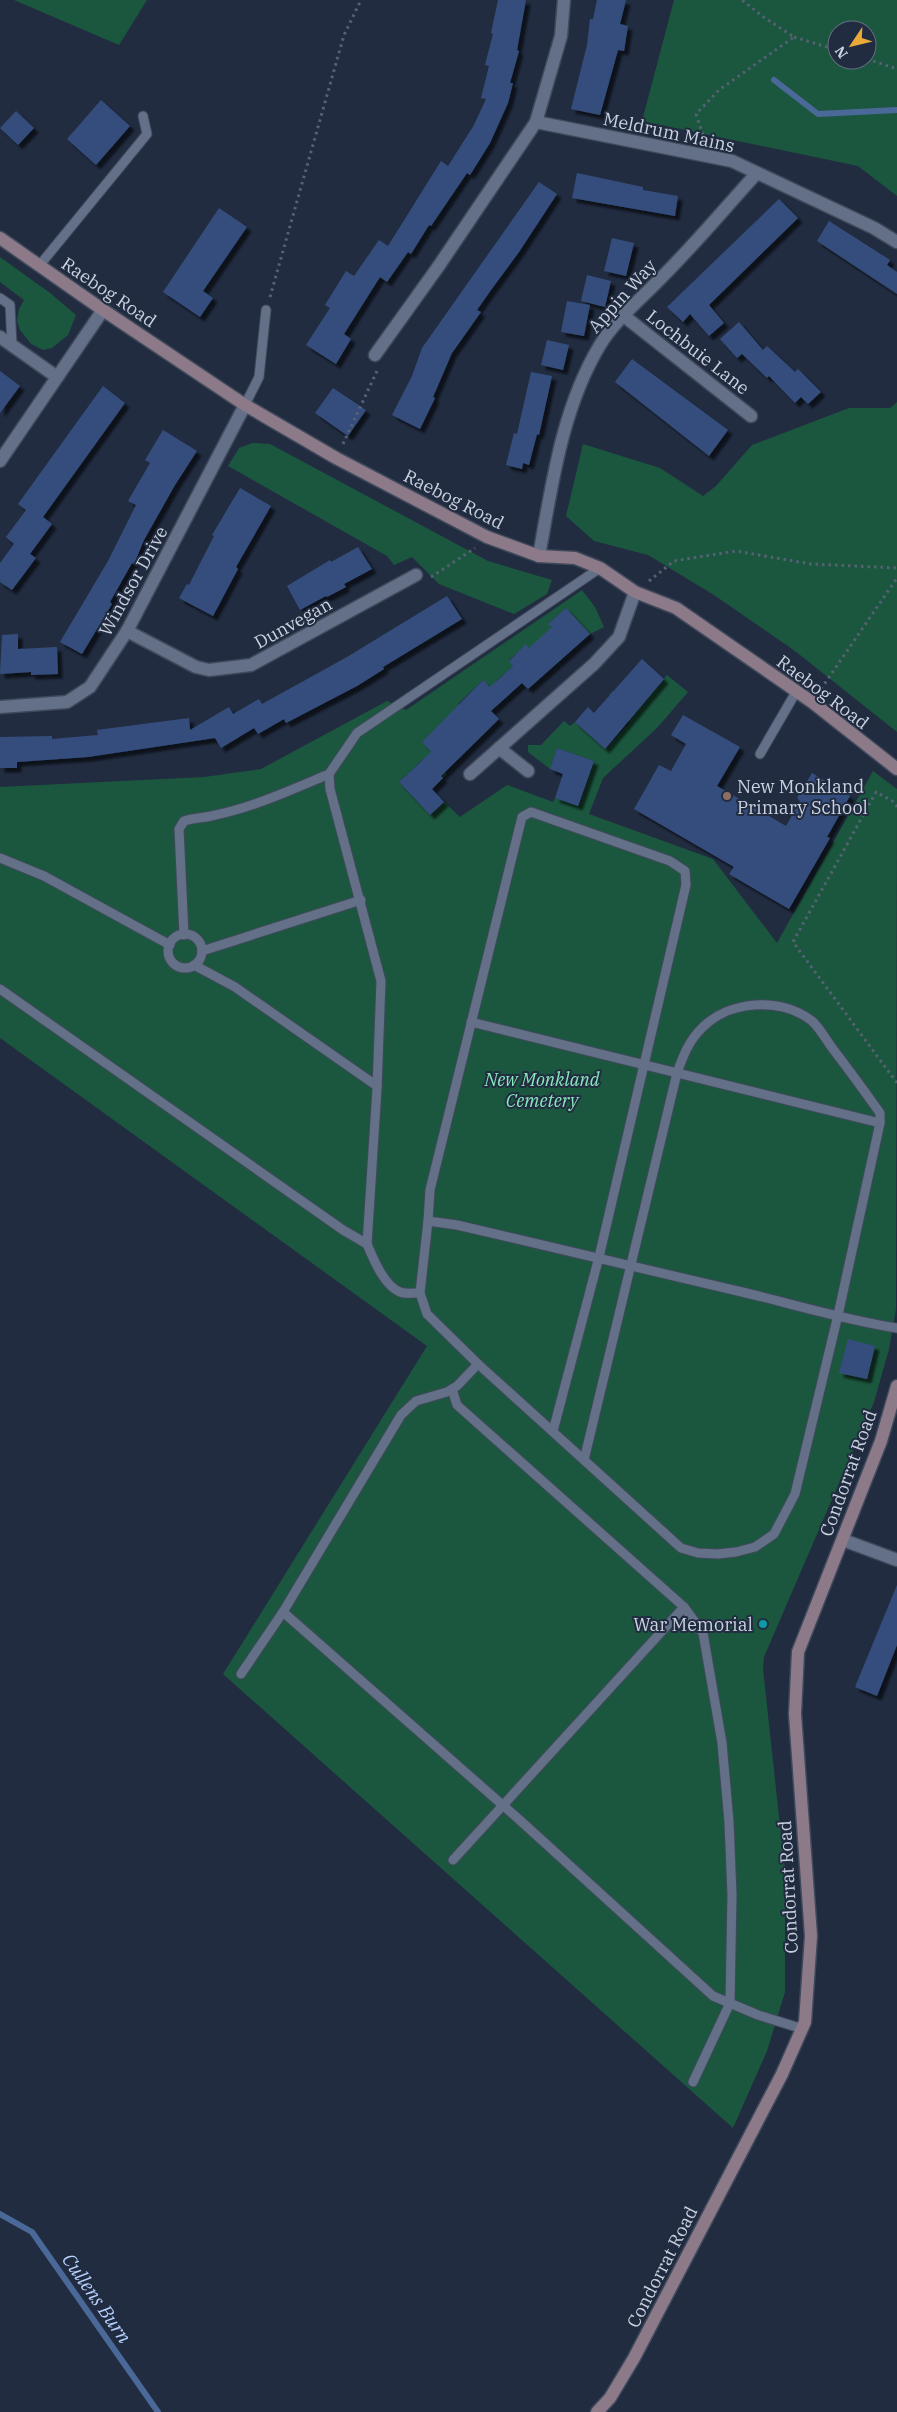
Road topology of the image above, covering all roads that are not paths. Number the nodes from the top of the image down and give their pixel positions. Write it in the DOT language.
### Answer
graph roads {
  1 [pos="564,0"];
  2 [pos="144,116"];
  3 [pos="536,122"];
  4 [pos="757,173"];
  5 [pos="0,238"];
  6 [pos="897,242"];
  7 [pos="39,266"];
  8 [pos="0,298"];
  9 [pos="103,310"];
  10 [pos="266,310"];
  11 [pos="624,316"];
  12 [pos="0,337"];
  13 [pos="12,345"];
  14 [pos="375,355"];
  15 [pos="57,376"];
  16 [pos="245,405"];
  17 [pos="752,416"];
  18 [pos="0,461"];
  19 [pos="539,556"];
  20 [pos="600,568"];
  21 [pos="416,575"];
  22 [pos="635,592"];
  23 [pos="127,631"];
  24 [pos="796,692"];
  25 [pos="0,707"];
  26 [pos="499,748"];
  27 [pos="760,754"];
  28 [pos="897,769"];
  29 [pos="528,771"];
  30 [pos="329,774"];
  31 [pos="470,774"];
  32 [pos="0,858"];
  33 [pos="360,900"];
  34 [pos="184,935"];
  35 [pos="170,945"];
  36 [pos="202,951"];
  37 [pos="194,965"];
  38 [pos="0,989"];
  39 [pos="471,1022"];
  40 [pos="644,1065"];
  41 [pos="677,1073"];
  42 [pos="377,1086"];
  43 [pos="880,1123"];
  44 [pos="428,1221"];
  45 [pos="367,1244"];
  46 [pos="599,1258"];
  47 [pos="632,1265"];
  48 [pos="420,1293"];
  49 [pos="838,1315"];
  50 [pos="897,1328"];
  51 [pos="478,1364"];
  52 [pos="897,1386"];
  53 [pos="452,1389"];
  54 [pos="553,1431"];
  55 [pos="584,1460"];
  56 [pos="842,1540"];
  57 [pos="897,1560"];
  58 [pos="684,1607"];
  59 [pos="282,1612"];
  60 [pos="241,1674"];
  61 [pos="502,1805"];
  62 [pos="453,1860"];
  63 [pos="730,2002"];
  64 [pos="803,2028"];
  65 [pos="693,2082"];
  66 [pos="597,2412"];
  1 -- 3 [label="street"];
  2 -- 7 [label="lane"];
  3 -- 4 [label="street, Meldrum Mains"];
  3 -- 14 [label="street"];
  4 -- 6 [label="street, Meldrum Mains"];
  4 -- 11 [label="street, Appin Way"];
  5 -- 7 [label="main road, Raebog Road"];
  7 -- 9 [label="main road, Raebog Road"];
  8 -- 13 [label="lane"];
  9 -- 15 [label="street"];
  9 -- 16 [label="main road, Raebog Road"];
  10 -- 16 [label="lane"];
  11 -- 17 [label="street, Lochbuie Lane"];
  11 -- 19 [label="street, Appin Way"];
  12 -- 13 [label="street"];
  13 -- 15 [label="street"];
  15 -- 18 [label="street"];
  16 -- 19 [label="main road, Raebog Road"];
  16 -- 23 [label="street, Windsor Drive"];
  19 -- 20 [label="main road, Raebog Road"];
  20 -- 22 [label="main road, Raebog Road"];
  20 -- 30 [label="lane"];
  21 -- 23 [label="street, Dunvegan"];
  22 -- 24 [label="main road, Raebog Road"];
  22 -- 26 [label="street"];
  23 -- 25 [label="street, Windsor Drive"];
  24 -- 27 [label="lane"];
  24 -- 28 [label="main road, Raebog Road"];
  26 -- 29 [label="street"];
  26 -- 31 [label="street"];
  30 -- 33 [label="lane"];
  30 -- 34 [label="lane"];
  32 -- 35 [label="lane"];
  33 -- 36 [label="lane"];
  33 -- 42 [label="lane"];
  34 -- 35 [label="lane"];
  34 -- 36 [label="lane"];
  35 -- 37 [label="lane"];
  36 -- 37 [label="lane"];
  37 -- 42 [label="lane"];
  38 -- 45 [label="lane"];
  39 -- 40 [label="lane"];
  39 -- 40 [label="lane"];
  39 -- 44 [label="lane"];
  40 -- 41 [label="lane"];
  40 -- 46 [label="lane"];
  41 -- 43 [label="lane"];
  41 -- 43 [label="lane"];
  41 -- 47 [label="lane"];
  42 -- 45 [label="lane"];
  43 -- 49 [label="lane"];
  44 -- 46 [label="lane"];
  44 -- 48 [label="lane"];
  45 -- 48 [label="lane"];
  46 -- 47 [label="lane"];
  46 -- 54 [label="lane"];
  47 -- 49 [label="lane"];
  47 -- 55 [label="lane"];
  48 -- 51 [label="lane"];
  49 -- 50 [label="lane"];
  49 -- 55 [label="lane"];
  51 -- 53 [label="lane"];
  51 -- 54 [label="lane"];
  52 -- 56 [label="main road, Condorrat Road"];
  53 -- 58 [label="lane"];
  53 -- 59 [label="lane"];
  54 -- 55 [label="lane"];
  56 -- 57 [label="street"];
  56 -- 64 [label="main road, Condorrat Road"];
  58 -- 61 [label="lane"];
  58 -- 63 [label="lane"];
  59 -- 60 [label="lane"];
  59 -- 61 [label="lane"];
  61 -- 62 [label="lane"];
  61 -- 63 [label="lane"];
  63 -- 64 [label="lane"];
  63 -- 65 [label="lane"];
  64 -- 66 [label="main road, Condorrat Road"];
}
